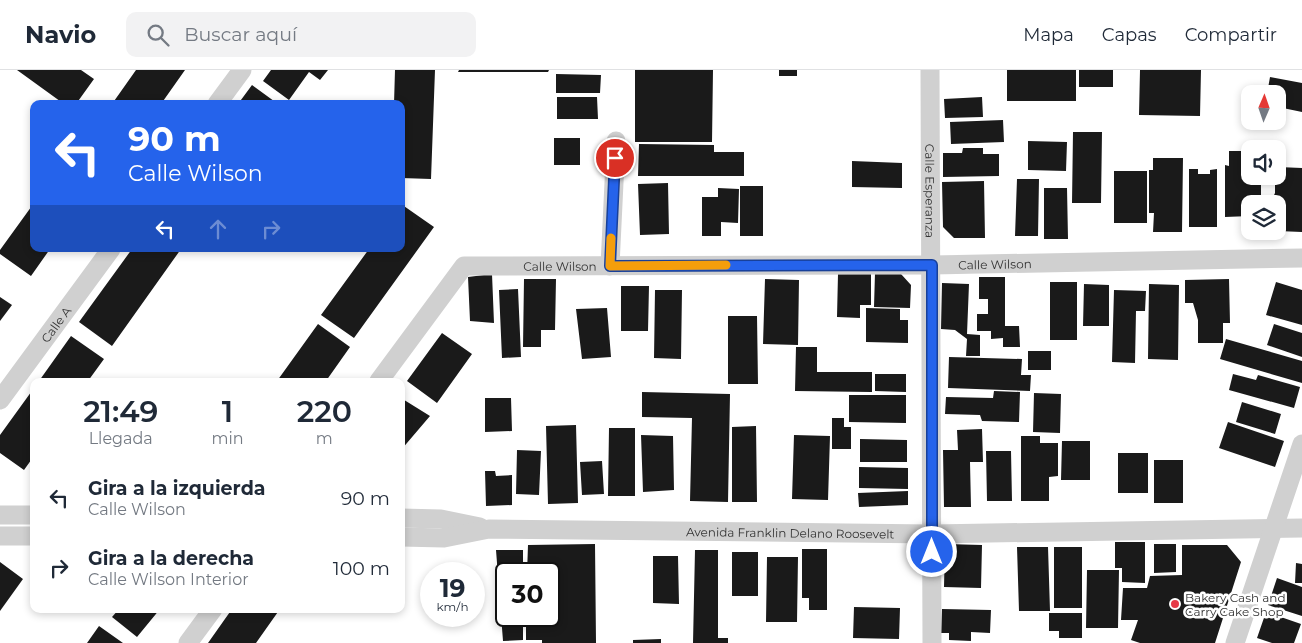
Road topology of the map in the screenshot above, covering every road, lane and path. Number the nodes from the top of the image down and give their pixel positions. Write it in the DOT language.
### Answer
graph roads {
  1 [pos="242,70"];
  2 [pos="930,70"];
  3 [pos="220,100"];
  4 [pos="616,141"];
  5 [pos="109,252"];
  6 [pos="1302,258"];
  7 [pos="932,265"];
  8 [pos="610,266"];
  9 [pos="381,378"];
  10 [pos="0,400"];
  11 [pos="1302,444"];
  12 [pos="0,515"];
  13 [pos="30,515"];
  14 [pos="405,518"];
  15 [pos="1274,528"];
  16 [pos="1302,528"];
  17 [pos="489,529"];
  18 [pos="932,534"];
  19 [pos="0,536"];
  20 [pos="30,536"];
  21 [pos="405,537"];
  22 [pos="210,613"];
  23 [pos="188,643"];
  24 [pos="932,643"];
  25 [pos="1235,643"];
  1 -- 3 [label="street"];
  2 -- 7 [label="street, Calle Esperanza"];
  4 -- 8 [label="street"];
  5 -- 10 [label="street, Calle A"];
  6 -- 7 [label="street, Calle Wilson"];
  7 -- 8 [label="street, Calle Wilson"];
  7 -- 18 [label="street, Calle Esperanza"];
  8 -- 9 [label="street, Calle Wilson"];
  11 -- 15 [label="street"];
  12 -- 13 [label="street"];
  14 -- 17 [label="street, Avenida Franklin Delano Roosevelt"];
  15 -- 16 [label="street, Avenida Franklin Delano Roosevelt"];
  15 -- 18 [label="street, Avenida Franklin Delano Roosevelt"];
  15 -- 25 [label="street"];
  17 -- 18 [label="street, Avenida Franklin Delano Roosevelt"];
  17 -- 21 [label="street, Avenida Franklin Delano Roosevelt"];
  18 -- 24 [label="street, Calle Esperanza"];
  19 -- 20 [label="street"];
  22 -- 23 [label="street"];
}
